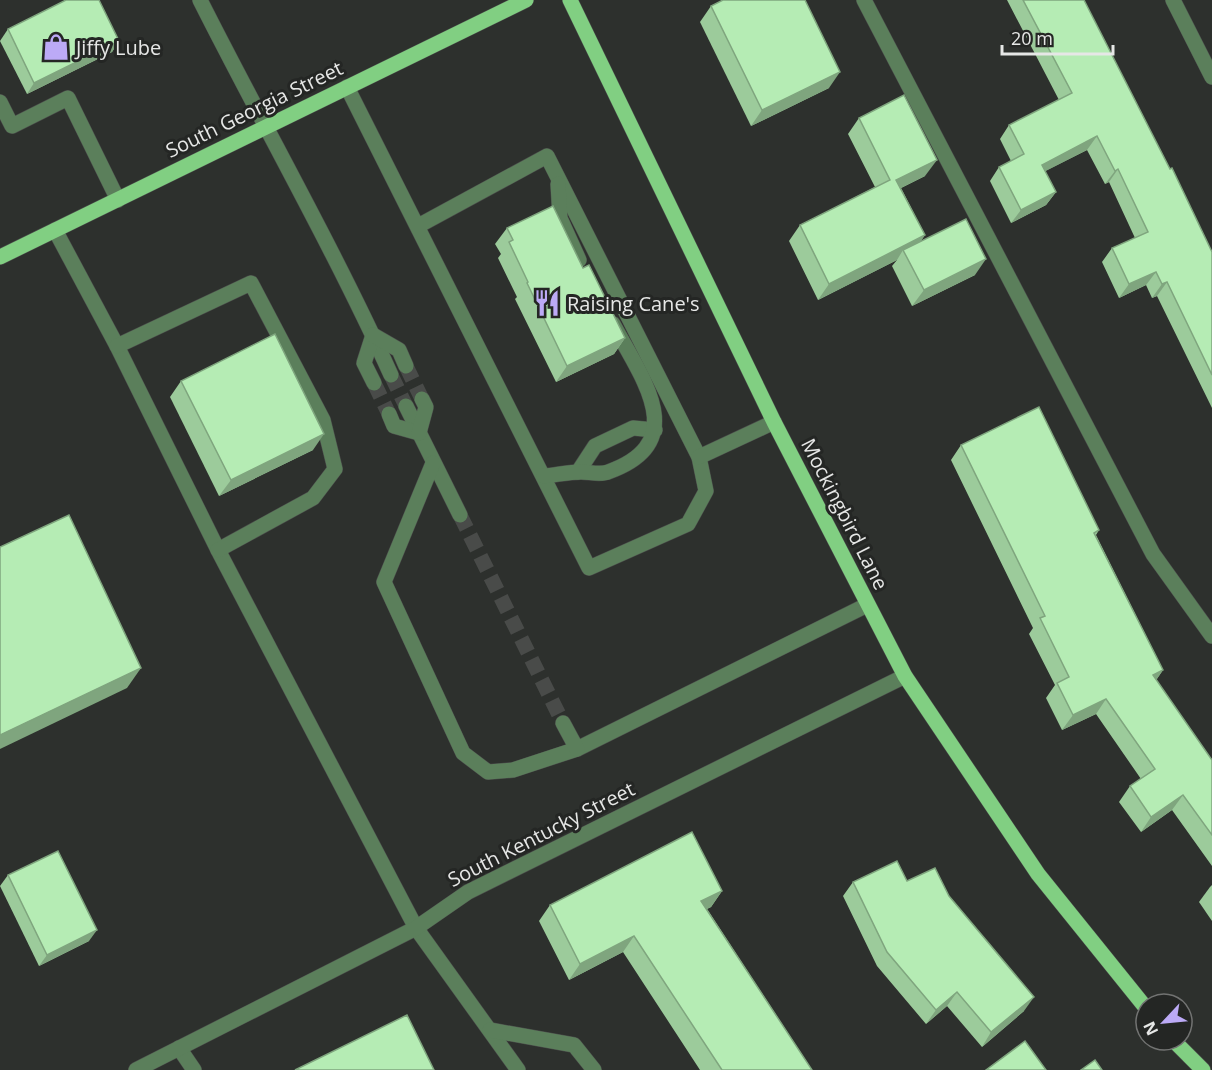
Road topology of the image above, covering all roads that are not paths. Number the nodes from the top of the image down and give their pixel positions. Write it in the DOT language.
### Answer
graph roads {
  1 [pos="200,0"];
  2 [pos="526,0"];
  3 [pos="570,0"];
  4 [pos="864,0"];
  5 [pos="1173,0"];
  6 [pos="1212,77"];
  7 [pos="347,87"];
  8 [pos="0,102"];
  9 [pos="267,127"];
  10 [pos="558,178"];
  11 [pos="118,200"];
  12 [pos="418,226"];
  13 [pos="55,230"];
  14 [pos="0,257"];
  15 [pos="588,277"];
  16 [pos="604,307"];
  17 [pos="373,335"];
  18 [pos="117,346"];
  19 [pos="406,366"];
  20 [pos="391,375"];
  21 [pos="374,383"];
  22 [pos="422,399"];
  23 [pos="406,406"];
  24 [pos="389,414"];
  25 [pos="774,422"];
  26 [pos="655,430"];
  27 [pos="419,434"];
  28 [pos="699,457"];
  29 [pos="433,464"];
  30 [pos="578,472"];
  31 [pos="544,476"];
  32 [pos="460,515"];
  33 [pos="218,550"];
  34 [pos="867,605"];
  35 [pos="1212,636"];
  36 [pos="905,676"];
  37 [pos="563,723"];
  38 [pos="577,748"];
  39 [pos="416,928"];
  40 [pos="1134,993"];
  41 [pos="490,1030"];
  42 [pos="179,1048"];
  43 [pos="1185,1052"];
  44 [pos="136,1070"];
  45 [pos="194,1070"];
  46 [pos="518,1070"];
  47 [pos="594,1070"];
  48 [pos="1203,1070"];
  1 -- 9 [label="street"];
  2 -- 7 [label="main road, South Georgia Street"];
  3 -- 25 [label="main road, Mockingbird Lane"];
  4 -- 35 [label="street"];
  5 -- 6 [label="street"];
  7 -- 9 [label="main road, South Georgia Street"];
  7 -- 12 [label="street"];
  8 -- 11 [label="street"];
  9 -- 11 [label="main road, South Georgia Street"];
  9 -- 17 [label="street"];
  10 -- 12 [label="street"];
  10 -- 15 [label="street"];
  10 -- 28 [label="street"];
  11 -- 13 [label="main road, South Georgia Street"];
  12 -- 31 [label="street"];
  13 -- 14 [label="main road, South Georgia Street"];
  13 -- 18 [label="street"];
  16 -- 26 [label="street"];
  17 -- 19 [label="street"];
  17 -- 20 [label="street"];
  17 -- 21 [label="street"];
  18 -- 33 [label="street"];
  18 -- 33 [label="street"];
  22 -- 27 [label="street"];
  23 -- 27 [label="street"];
  24 -- 27 [label="street"];
  25 -- 28 [label="street"];
  25 -- 34 [label="main road, Mockingbird Lane"];
  26 -- 30 [label="street"];
  26 -- 30 [label="street"];
  27 -- 29 [label="street"];
  28 -- 31 [label="street"];
  29 -- 32 [label="street"];
  29 -- 38 [label="street"];
  30 -- 31 [label="street"];
  33 -- 39 [label="street"];
  34 -- 36 [label="main road, Mockingbird Lane"];
  34 -- 38 [label="street"];
  36 -- 39 [label="street, South Kentucky Street"];
  36 -- 40 [label="main road, Mockingbird Lane"];
  37 -- 38 [label="street"];
  39 -- 41 [label="street"];
  39 -- 42 [label="street, South Kentucky Street"];
  41 -- 46 [label="street"];
  41 -- 47 [label="street"];
  42 -- 44 [label="street, South Kentucky Street"];
  42 -- 45 [label="street"];
  43 -- 48 [label="main road"];
}
